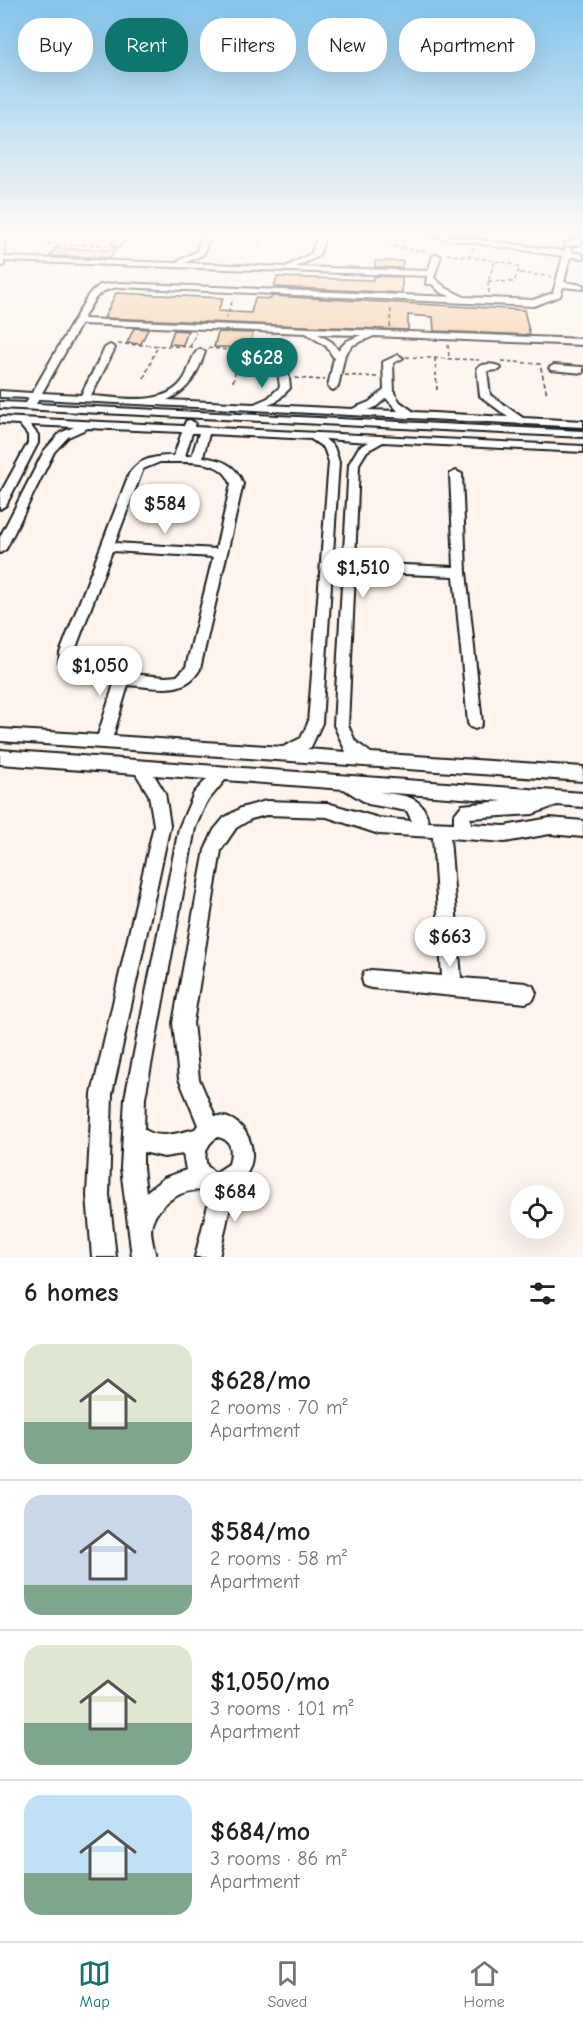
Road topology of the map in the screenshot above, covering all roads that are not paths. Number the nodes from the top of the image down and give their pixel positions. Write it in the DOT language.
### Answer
graph roads {
  1 [pos="93,295"];
  2 [pos="340,295"];
  3 [pos="425,295"];
  4 [pos="456,295"];
  5 [pos="556,295"];
  6 [pos="424,298"];
  7 [pos="474,301"];
  8 [pos="78,321"];
  9 [pos="303,331"];
  10 [pos="386,334"];
  11 [pos="583,342"];
  12 [pos="110,348"];
  13 [pos="201,352"];
  14 [pos="337,356"];
  15 [pos="398,358"];
  16 [pos="282,361"];
  17 [pos="496,368"];
  18 [pos="554,368"];
  19 [pos="583,370"];
  20 [pos="334,381"];
  21 [pos="285,383"];
  22 [pos="192,388"];
  23 [pos="387,392"];
  24 [pos="0,394"];
  25 [pos="35,396"];
  26 [pos="485,396"];
  27 [pos="84,399"];
  28 [pos="146,402"];
  29 [pos="0,405"];
  30 [pos="212,405"];
  31 [pos="29,407"];
  32 [pos="250,407"];
  33 [pos="315,411"];
  34 [pos="350,412"];
  35 [pos="193,415"];
  36 [pos="415,416"];
  37 [pos="464,418"];
  38 [pos="0,420"];
  39 [pos="22,421"];
  40 [pos="521,421"];
  41 [pos="579,423"];
  42 [pos="88,424"];
  43 [pos="188,429"];
  44 [pos="205,430"];
  45 [pos="583,434"];
  46 [pos="314,436"];
  47 [pos="383,439"];
  48 [pos="583,449"];
  49 [pos="178,460"];
  50 [pos="196,461"];
  51 [pos="456,474"];
  52 [pos="0,505"];
  53 [pos="107,548"];
  54 [pos="0,549"];
  55 [pos="220,554"];
  56 [pos="349,567"];
  57 [pos="460,572"];
  58 [pos="123,679"];
  59 [pos="475,723"];
  60 [pos="0,735"];
  61 [pos="104,741"];
  62 [pos="286,753"];
  63 [pos="0,757"];
  64 [pos="368,759"];
  65 [pos="140,767"];
  66 [pos="222,773"];
  67 [pos="583,774"];
  68 [pos="345,782"];
  69 [pos="557,798"];
  70 [pos="583,800"];
  71 [pos="421,828"];
  72 [pos="583,829"];
  73 [pos="441,830"];
  74 [pos="463,831"];
  75 [pos="371,979"];
  76 [pos="452,986"];
  77 [pos="526,993"];
  78 [pos="132,1132"];
  79 [pos="205,1134"];
  80 [pos="214,1181"];
  81 [pos="138,1227"];
  82 [pos="104,1257"];
  83 [pos="144,1257"];
  84 [pos="207,1257"];
  1 -- 8 [label="street"];
  2 -- 6 [label="street"];
  3 -- 6 [label="street"];
  4 -- 7 [label="street"];
  5 -- 7 [label="street"];
  6 -- 7 [label="street"];
  8 -- 9 [label="street"];
  8 -- 25 [label="street"];
  9 -- 10 [label="street"];
  9 -- 14 [label="street"];
  10 -- 11 [label="street"];
  10 -- 14 [label="street"];
  12 -- 27 [label="street"];
  13 -- 22 [label="street"];
  14 -- 20 [label="street"];
  15 -- 23 [label="street"];
  16 -- 21 [label="street"];
  17 -- 26 [label="street"];
  18 -- 19 [label="street"];
  21 -- 32 [label="street"];
  21 -- 33 [label="street"];
  22 -- 28 [label="street"];
  22 -- 30 [label="street"];
  23 -- 34 [label="street"];
  23 -- 36 [label="street"];
  24 -- 25 [label="street"];
  25 -- 27 [label="street"];
  25 -- 31 [label="street"];
  26 -- 37 [label="street"];
  26 -- 40 [label="street"];
  27 -- 28 [label="street"];
  28 -- 30 [label="street"];
  29 -- 31 [label="street"];
  30 -- 32 [label="street"];
  31 -- 35 [label="street"];
  32 -- 33 [label="street"];
  33 -- 34 [label="street"];
  34 -- 36 [label="street"];
  35 -- 43 [label="street"];
  35 -- 45 [label="street"];
  36 -- 37 [label="street"];
  37 -- 40 [label="street"];
  38 -- 39 [label="street"];
  39 -- 42 [label="street"];
  39 -- 52 [label="street"];
  40 -- 41 [label="street"];
  42 -- 43 [label="street"];
  42 -- 54 [label="street"];
  43 -- 44 [label="street"];
  43 -- 49 [label="street"];
  44 -- 46 [label="street"];
  44 -- 50 [label="street"];
  46 -- 47 [label="street"];
  46 -- 62 [label="street"];
  47 -- 48 [label="street"];
  47 -- 56 [label="street"];
  49 -- 50 [label="street"];
  49 -- 53 [label="street"];
  50 -- 55 [label="street"];
  51 -- 57 [label="street"];
  53 -- 55 [label="street"];
  53 -- 58 [label="street"];
  55 -- 58 [label="street"];
  56 -- 57 [label="street"];
  56 -- 64 [label="street"];
  57 -- 59 [label="street"];
  58 -- 61 [label="street"];
  60 -- 61 [label="street"];
  61 -- 62 [label="street"];
  62 -- 64 [label="street"];
  63 -- 65 [label="street"];
  64 -- 67 [label="street"];
  65 -- 66 [label="street"];
  65 -- 82 [label="street"];
  66 -- 68 [label="street"];
  66 -- 78 [label="street"];
  68 -- 69 [label="street"];
  68 -- 71 [label="street"];
  69 -- 70 [label="street"];
  69 -- 74 [label="street"];
  71 -- 73 [label="street"];
  71 -- 79 [label="street"];
  72 -- 74 [label="street"];
  73 -- 74 [label="street"];
  73 -- 76 [label="street"];
  75 -- 76 [label="street"];
  76 -- 77 [label="street"];
  78 -- 79 [label="street"];
  78 -- 81 [label="street"];
  79 -- 80 [label="street"];
  79 -- 80 [label="street"];
  80 -- 81 [label="street"];
  80 -- 84 [label="street"];
  81 -- 83 [label="street"];
}
